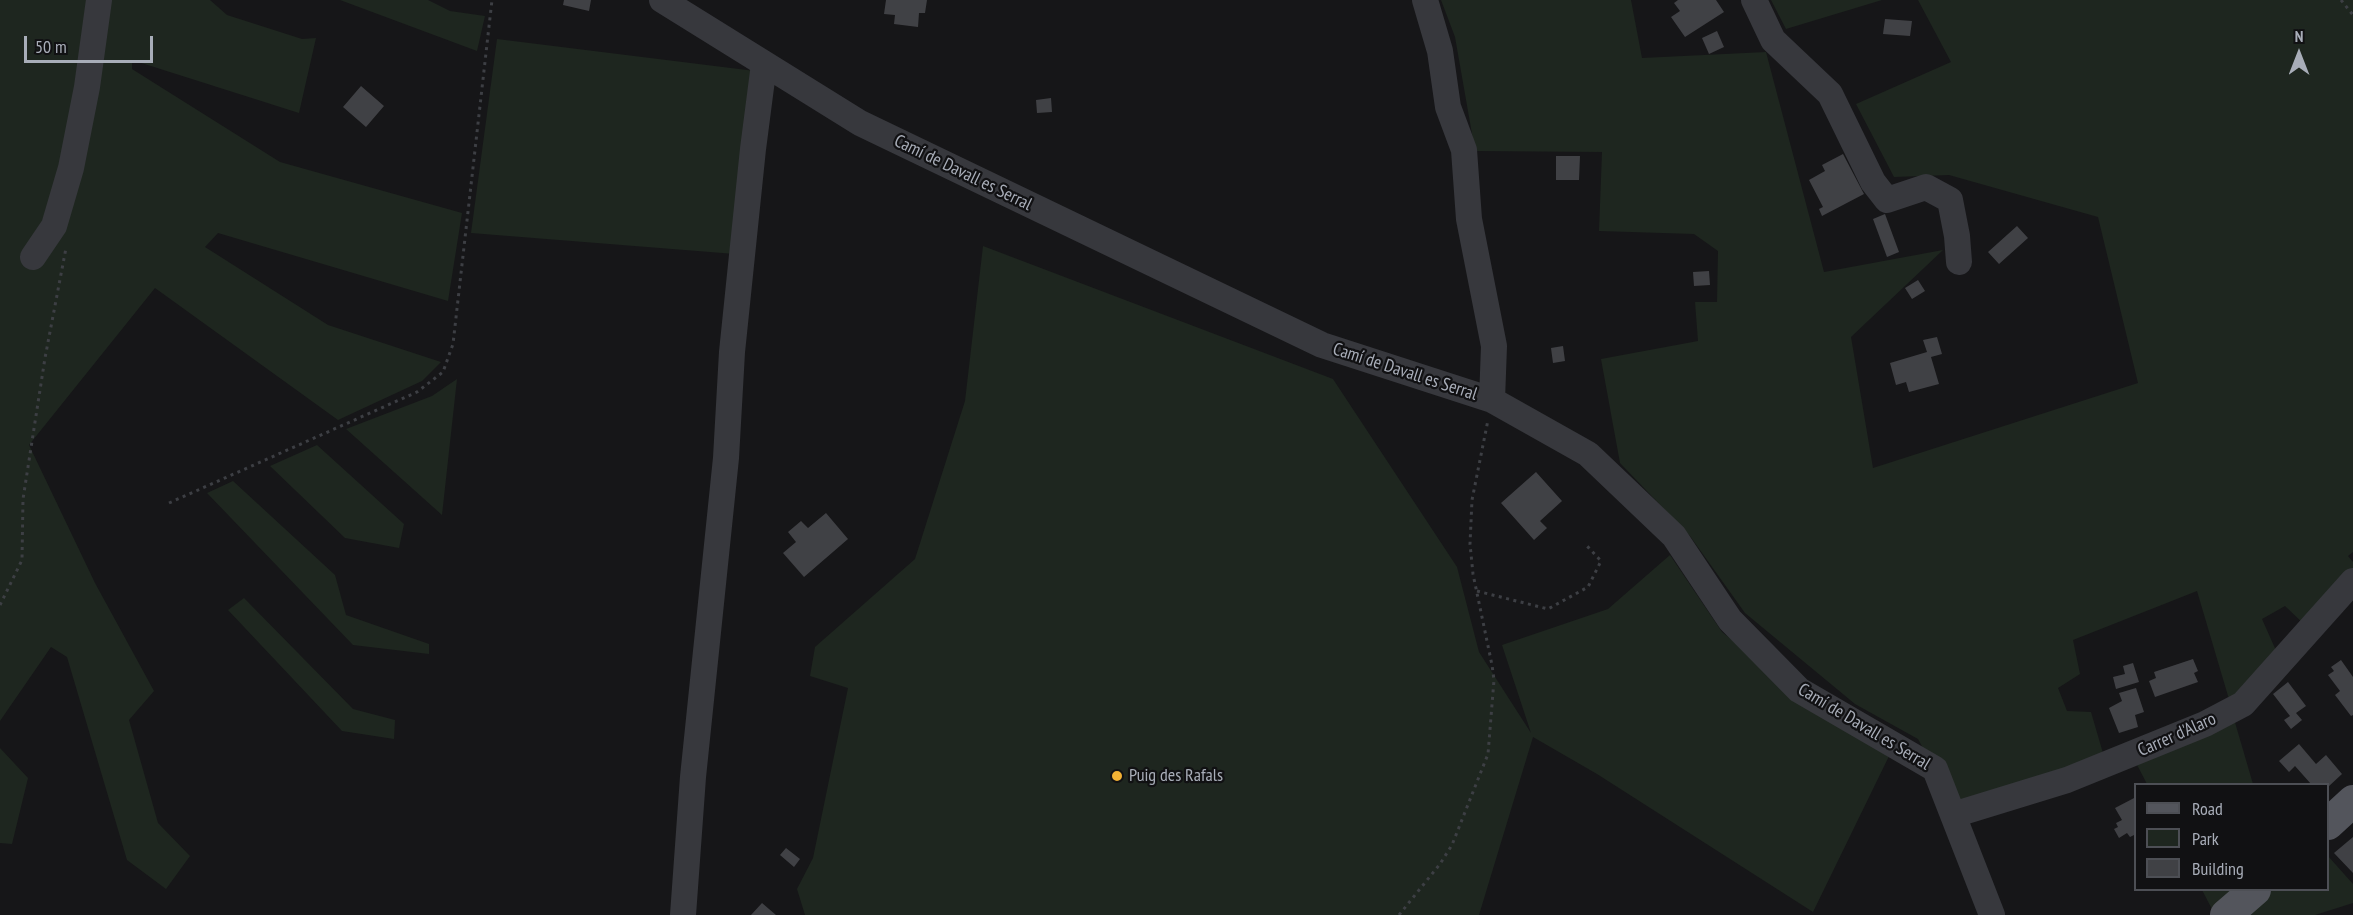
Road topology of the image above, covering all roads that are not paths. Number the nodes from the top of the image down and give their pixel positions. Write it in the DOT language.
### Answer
graph roads {
  1 [pos="99,0"];
  2 [pos="662,0"];
  3 [pos="1425,0"];
  4 [pos="1754,0"];
  5 [pos="764,64"];
  6 [pos="33,257"];
  7 [pos="1959,262"];
  8 [pos="1492,400"];
  9 [pos="2353,581"];
  10 [pos="2353,801"];
  11 [pos="1953,815"];
  12 [pos="2329,823"];
  13 [pos="2254,891"];
  14 [pos="683,915"];
  15 [pos="1992,915"];
  16 [pos="2226,915"];
  1 -- 6 [label="street"];
  2 -- 5 [label="street, Camí de Davall es Serral"];
  3 -- 8 [label="street"];
  4 -- 7 [label="street"];
  5 -- 8 [label="street, Camí de Davall es Serral"];
  5 -- 14 [label="street"];
  8 -- 11 [label="street, Camí de Davall es Serral"];
  9 -- 11 [label="street, Carrer d'Alaro"];
  10 -- 12 [label="main road"];
  11 -- 15 [label="street, Camí de Davall es Serral"];
  13 -- 16 [label="main road"];
}
